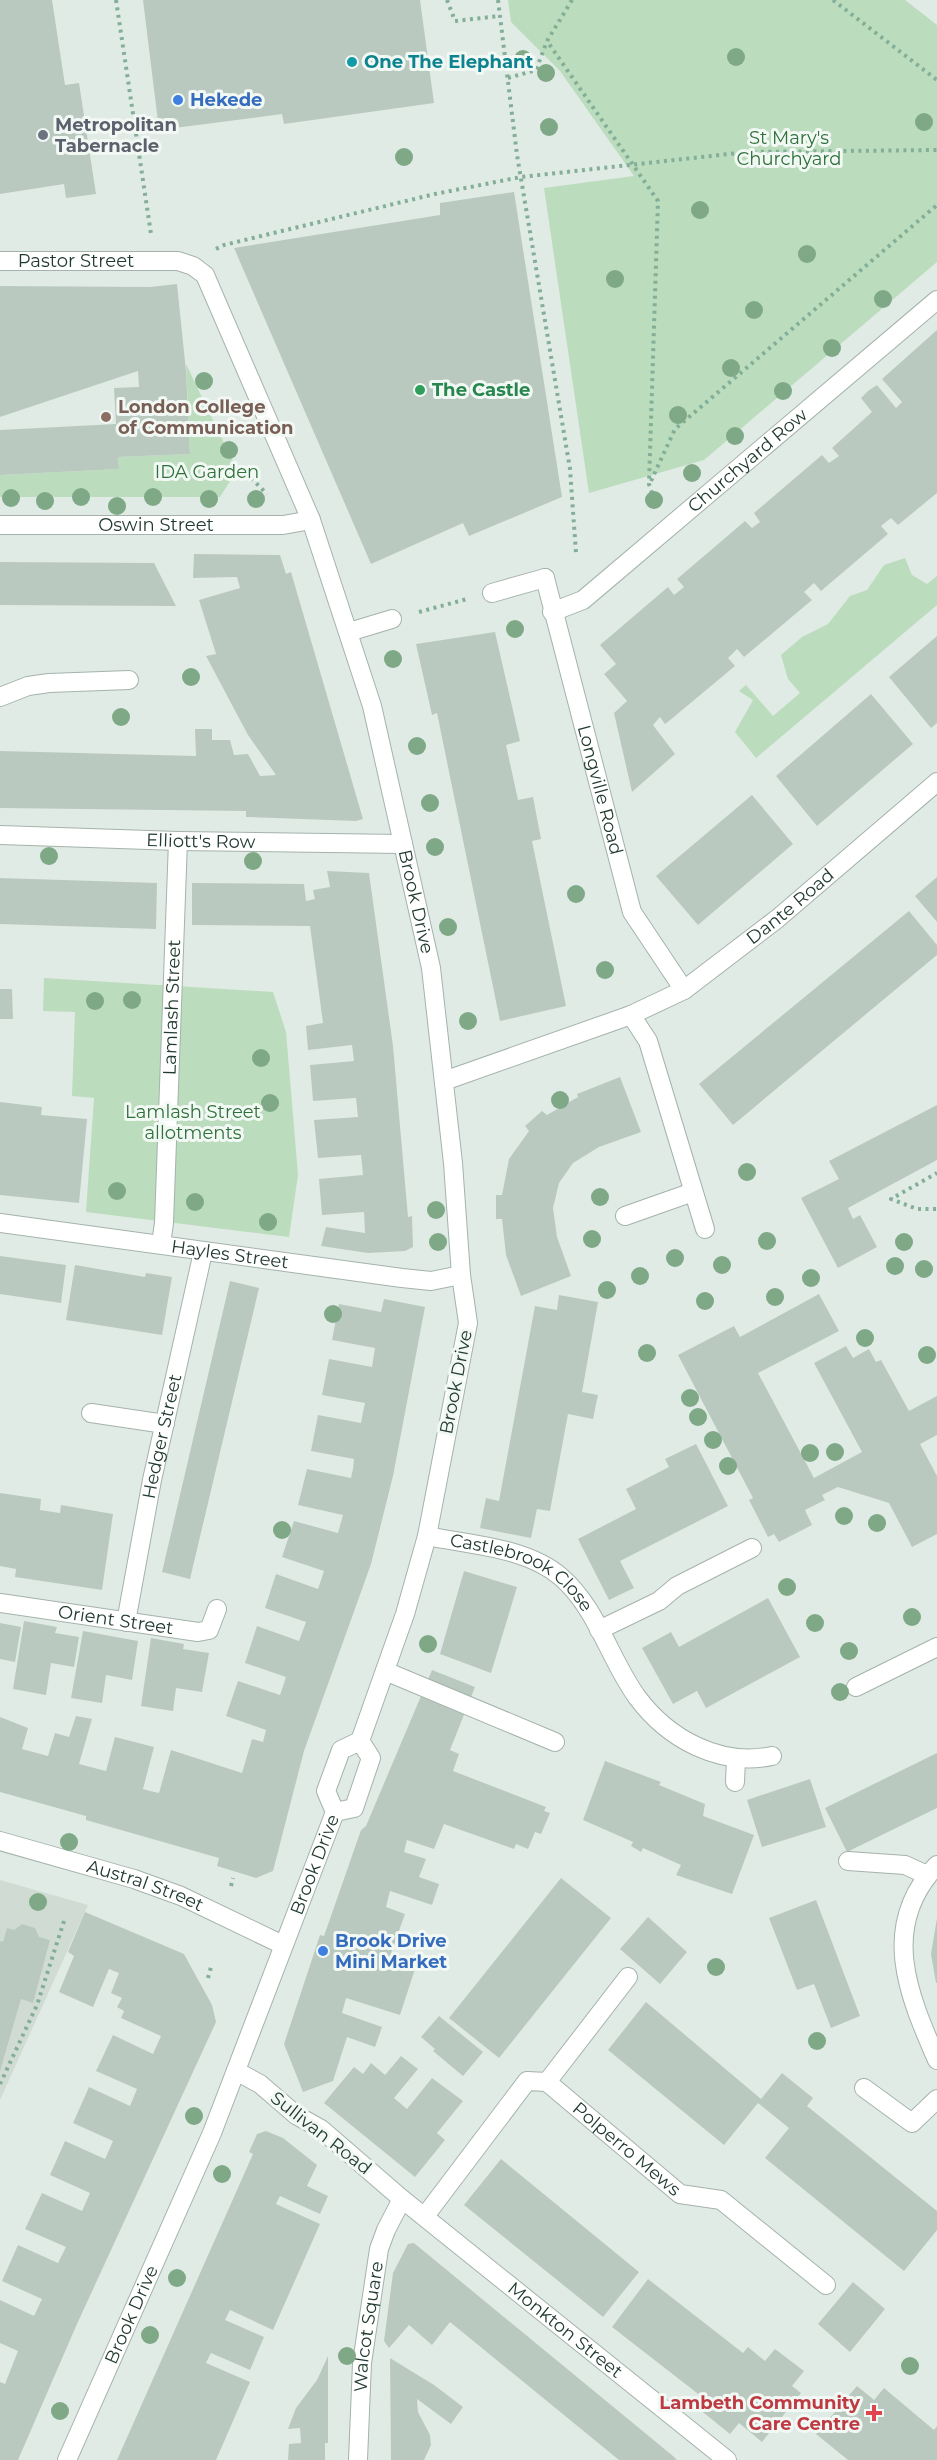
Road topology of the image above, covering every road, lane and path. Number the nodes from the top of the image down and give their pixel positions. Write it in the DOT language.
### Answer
graph roads {
  1 [pos="116,0"];
  2 [pos="447,0"];
  3 [pos="498,0"];
  4 [pos="572,0"];
  5 [pos="833,0"];
  6 [pos="500,16"];
  7 [pos="547,41"];
  8 [pos="508,78"];
  9 [pos="937,80"];
  10 [pos="937,150"];
  11 [pos="632,164"];
  12 [pos="521,177"];
  13 [pos="937,205"];
  14 [pos="154,260"];
  15 [pos="0,261"];
  16 [pos="193,266"];
  17 [pos="937,300"];
  18 [pos="251,478"];
  19 [pos="649,484"];
  20 [pos="274,500"];
  21 [pos="658,511"];
  22 [pos="311,519"];
  23 [pos="0,525"];
  24 [pos="576,553"];
  25 [pos="492,592"];
  26 [pos="552,612"];
  27 [pos="392,619"];
  28 [pos="349,632"];
  29 [pos="129,680"];
  30 [pos="0,697"];
  31 [pos="937,782"];
  32 [pos="0,835"];
  33 [pos="178,842"];
  34 [pos="403,844"];
  35 [pos="684,990"];
  36 [pos="630,1015"];
  37 [pos="444,1082"];
  38 [pos="937,1173"];
  39 [pos="693,1192"];
  40 [pos="937,1209"];
  41 [pos="625,1216"];
  42 [pos="0,1223"];
  43 [pos="705,1229"];
  44 [pos="161,1244"];
  45 [pos="203,1252"];
  46 [pos="461,1275"];
  47 [pos="91,1413"];
  48 [pos="165,1424"];
  49 [pos="427,1536"];
  50 [pos="752,1548"];
  51 [pos="0,1603"];
  52 [pos="217,1609"];
  53 [pos="126,1622"];
  54 [pos="599,1630"];
  55 [pos="937,1647"];
  56 [pos="385,1671"];
  57 [pos="856,1687"];
  58 [pos="360,1741"];
  59 [pos="555,1742"];
  60 [pos="772,1756"];
  61 [pos="736,1760"];
  62 [pos="735,1782"];
  63 [pos="335,1812"];
  64 [pos="0,1841"];
  65 [pos="848,1861"];
  66 [pos="932,1870"];
  67 [pos="233,1878"];
  68 [pos="231,1886"];
  69 [pos="64,1921"];
  70 [pos="283,1945"];
  71 [pos="211,1967"];
  72 [pos="628,1977"];
  73 [pos="208,1978"];
  74 [pos="937,2060"];
  75 [pos="236,2071"];
  76 [pos="547,2082"];
  77 [pos="0,2084"];
  78 [pos="864,2088"];
  79 [pos="937,2100"];
  80 [pos="402,2199"];
  81 [pos="424,2216"];
  82 [pos="826,2285"];
  83 [pos="67,2460"];
  84 [pos="358,2460"];
  85 [pos="727,2460"];
  1 -- 14 [label="path"];
  2 -- 6 [label="path"];
  3 -- 6 [label="path"];
  4 -- 7 [label="path"];
  5 -- 9 [label="path"];
  6 -- 8 [label="path"];
  7 -- 8 [label="path"];
  7 -- 11 [label="path"];
  8 -- 12 [label="path"];
  10 -- 11 [label="path"];
  11 -- 12 [label="path"];
  11 -- 19 [label="path"];
  12 -- 16 [label="path"];
  12 -- 24 [label="path"];
  13 -- 19 [label="path"];
  14 -- 15 [label="street, Pastor Street"];
  14 -- 16 [label="street"];
  16 -- 22 [label="street, Brook Drive"];
  17 -- 26 [label="street, Churchyard Row"];
  18 -- 20 [label="path"];
  19 -- 21 [label="path"];
  22 -- 23 [label="street, Oswin Street"];
  22 -- 28 [label="street, Brook Drive"];
  25 -- 26 [label="street, Longville Road"];
  25 -- 27 [label="path"];
  26 -- 35 [label="street, Longville Road"];
  27 -- 28 [label="street"];
  28 -- 34 [label="street, Brook Drive"];
  29 -- 30 [label="street"];
  31 -- 35 [label="street, Dante Road"];
  32 -- 33 [label="street, Elliott's Row"];
  33 -- 34 [label="street, Elliott's Row"];
  33 -- 44 [label="street, Lamlash Street"];
  34 -- 37 [label="street, Brook Drive"];
  35 -- 36 [label="street, Dante Road"];
  36 -- 37 [label="street, Dante Road"];
  36 -- 39 [label="street"];
  37 -- 46 [label="street, Brook Drive"];
  38 -- 40 [label="path"];
  39 -- 41 [label="street"];
  39 -- 43 [label="street"];
  42 -- 44 [label="street, Hayles Street"];
  44 -- 45 [label="street, Hayles Street"];
  45 -- 46 [label="street, Hayles Street"];
  45 -- 48 [label="street, Hedger Street"];
  46 -- 49 [label="street, Brook Drive"];
  47 -- 48 [label="street"];
  48 -- 53 [label="street, Hedger Street"];
  49 -- 54 [label="street, Castlebrook Close"];
  49 -- 56 [label="street, Brook Drive"];
  50 -- 54 [label="street, Castlebrook Close"];
  51 -- 53 [label="street, Orient Street"];
  52 -- 53 [label="street, Orient Street"];
  54 -- 61 [label="street, Castlebrook Close"];
  55 -- 57 [label="street"];
  56 -- 58 [label="street, Brook Drive"];
  56 -- 59 [label="street"];
  58 -- 63 [label="street"];
  58 -- 63 [label="street, Brook Drive"];
  60 -- 61 [label="street, Castlebrook Close"];
  61 -- 62 [label="street"];
  63 -- 70 [label="street, Brook Drive"];
  64 -- 70 [label="street, Austral Street"];
  65 -- 66 [label="street"];
  66 -- 74 [label="street"];
  67 -- 68 [label="path"];
  69 -- 77 [label="path"];
  70 -- 75 [label="street, Brook Drive"];
  71 -- 73 [label="path"];
  72 -- 76 [label="street"];
  75 -- 80 [label="street, Sullivan Road"];
  75 -- 83 [label="street, Brook Drive"];
  76 -- 81 [label="street"];
  76 -- 82 [label="street, Polperro Mews"];
  78 -- 79 [label="street"];
  80 -- 81 [label="street, Monkton Street"];
  80 -- 84 [label="street, Walcot Square"];
  81 -- 85 [label="street, Monkton Street"];
}
